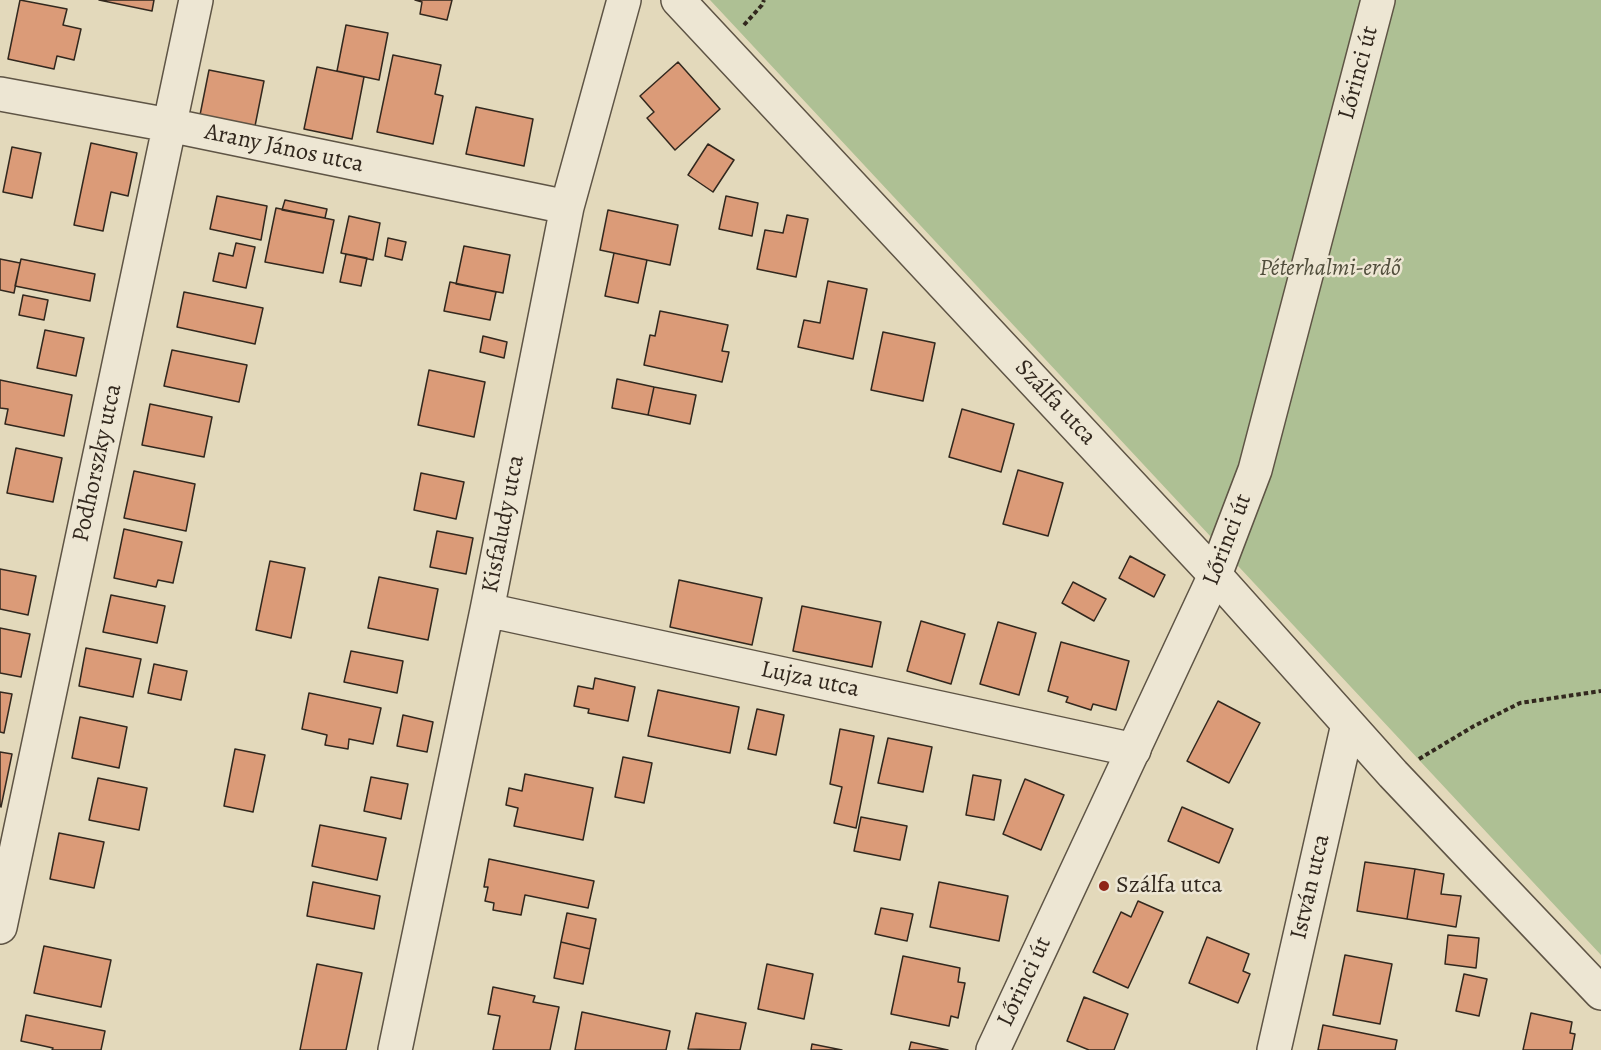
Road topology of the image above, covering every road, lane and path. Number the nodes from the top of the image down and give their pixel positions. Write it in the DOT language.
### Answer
graph roads {
  1 [pos="196,0"];
  2 [pos="624,0"];
  3 [pos="678,0"];
  4 [pos="764,0"];
  5 [pos="1378,0"];
  6 [pos="739,31"];
  7 [pos="0,94"];
  8 [pos="169,125"];
  9 [pos="567,207"];
  10 [pos="1215,575"];
  11 [pos="487,610"];
  12 [pos="1601,691"];
  13 [pos="1348,724"];
  14 [pos="1134,750"];
  15 [pos="1393,774"];
  16 [pos="0,927"];
  17 [pos="1601,993"];
  18 [pos="395,1050"];
  19 [pos="993,1050"];
  20 [pos="1274,1050"];
  1 -- 8 [label="street, Podhorszky utca"];
  2 -- 9 [label="street, Kisfaludy utca"];
  3 -- 10 [label="street, Szálfa utca"];
  4 -- 6 [label="path"];
  5 -- 10 [label="street, Lőrinci út"];
  7 -- 8 [label="street, Arany János utca"];
  8 -- 9 [label="street, Arany János utca"];
  8 -- 16 [label="street, Podhorszky utca"];
  9 -- 11 [label="street, Kisfaludy utca"];
  10 -- 13 [label="street, Szálfa utca"];
  10 -- 14 [label="street, Lőrinci út"];
  11 -- 14 [label="street, Lujza utca"];
  11 -- 18 [label="street, Kisfaludy utca"];
  12 -- 15 [label="path"];
  13 -- 15 [label="street, Szálfa utca"];
  13 -- 20 [label="street, István utca"];
  14 -- 19 [label="street, Lőrinci út"];
  15 -- 17 [label="street, Szálfa utca"];
}
